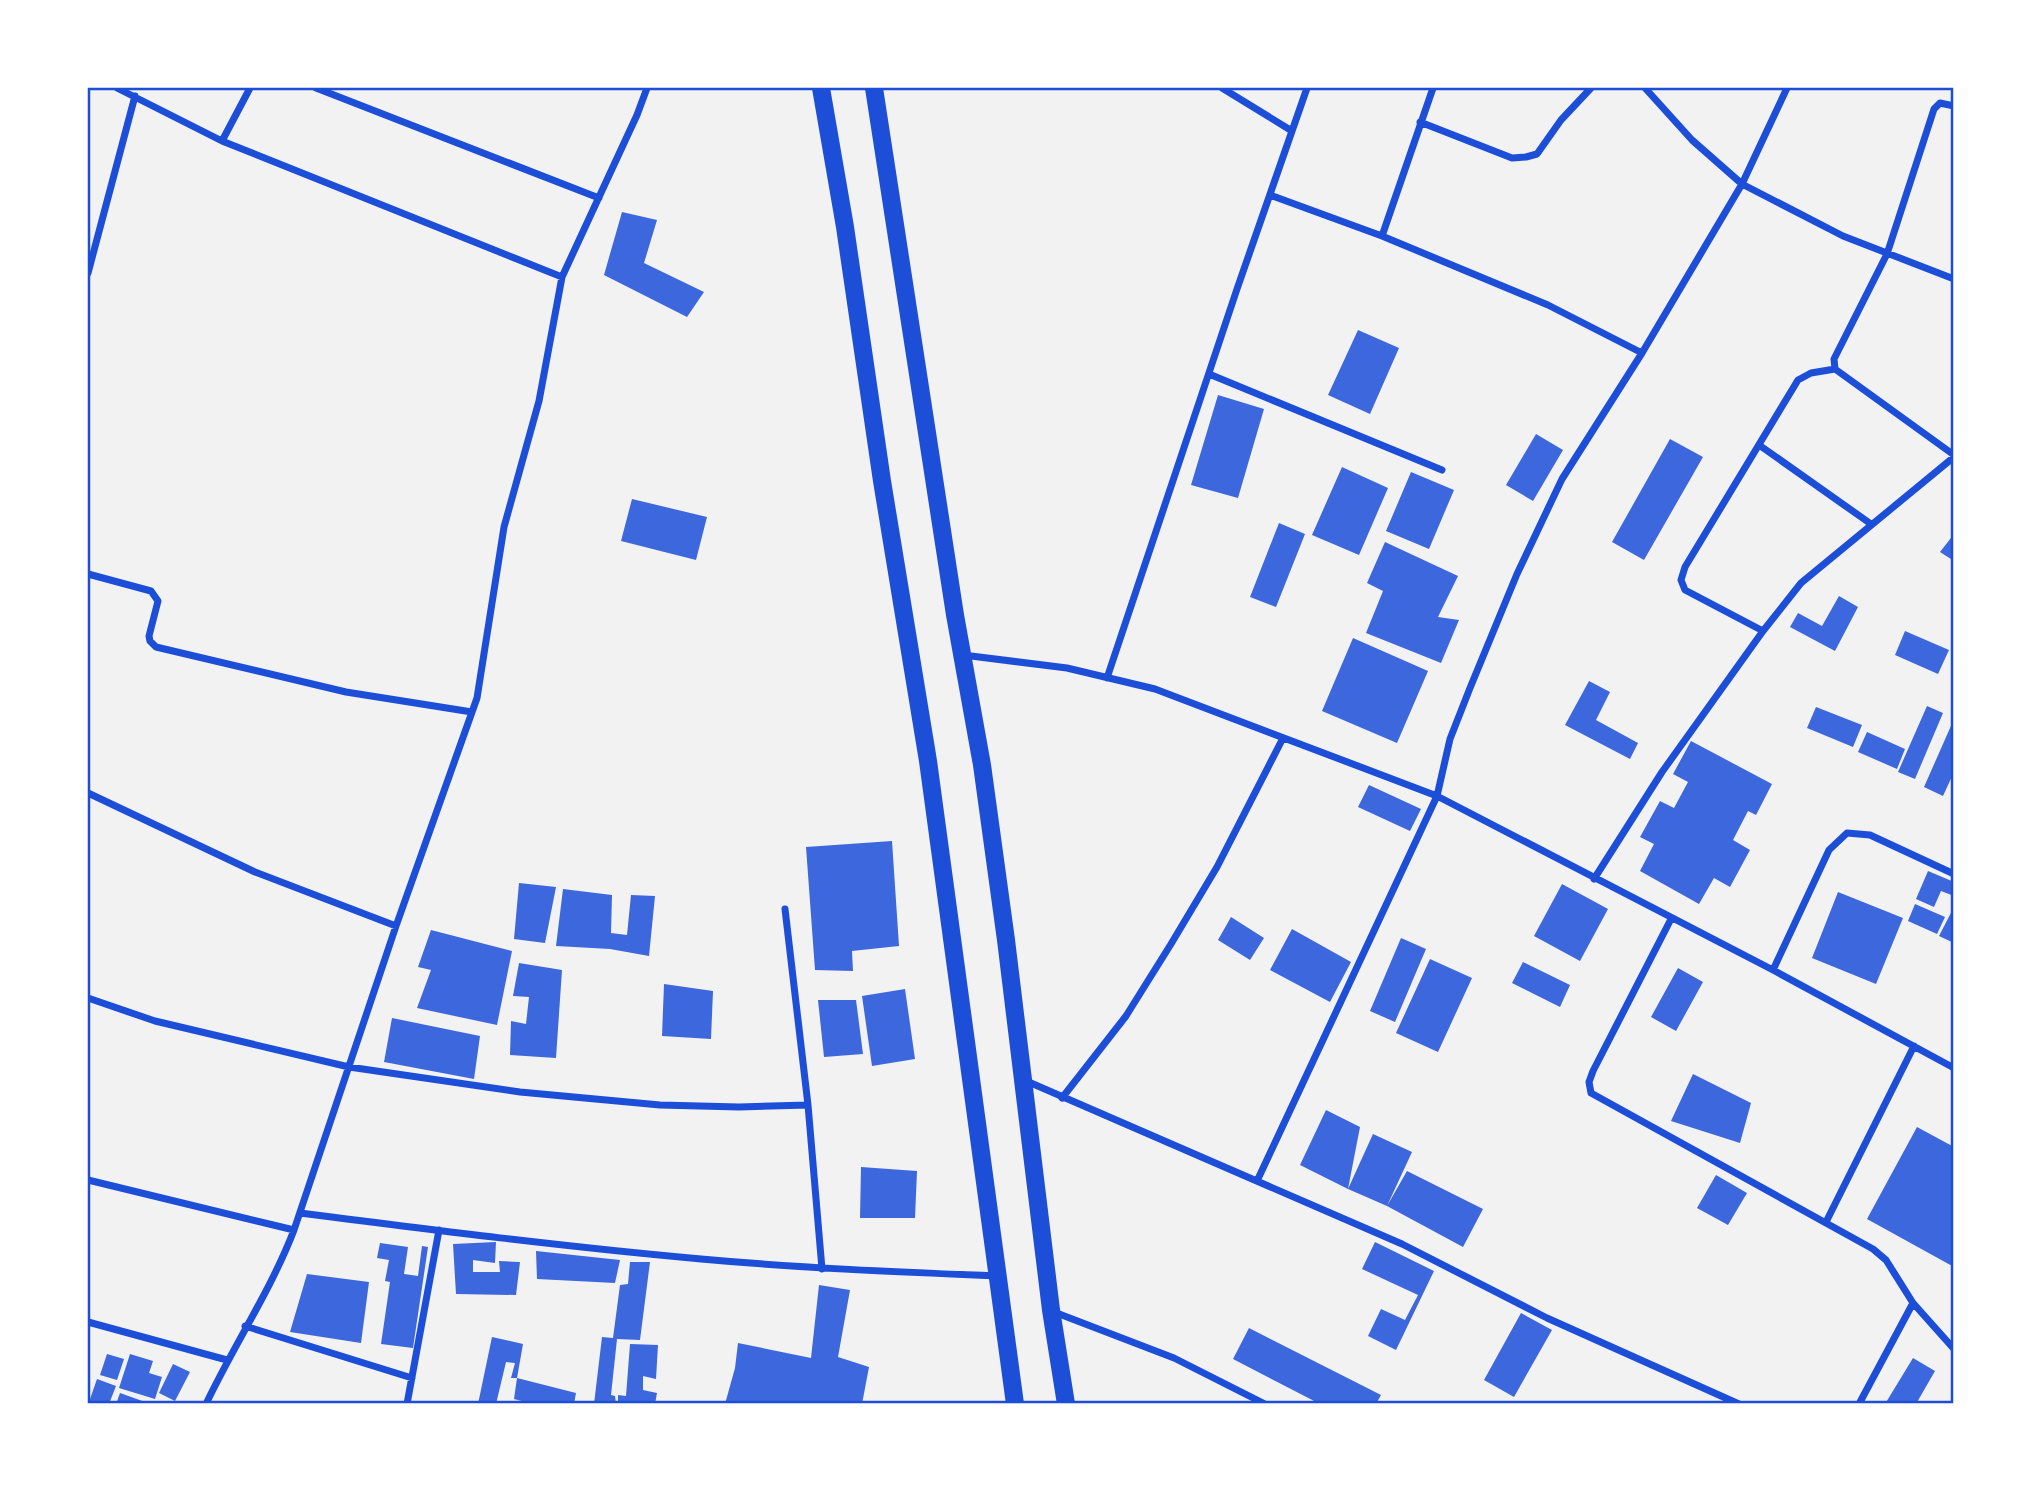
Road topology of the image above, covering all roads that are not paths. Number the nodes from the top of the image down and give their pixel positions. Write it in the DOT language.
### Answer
graph roads {
  1 [pos="117,88"];
  2 [pos="250,88"];
  3 [pos="316,88"];
  4 [pos="647,88"];
  5 [pos="821,88"];
  6 [pos="874,88"];
  7 [pos="1222,88"];
  8 [pos="1307,88"];
  9 [pos="1433,88"];
  10 [pos="1591,88"];
  11 [pos="1644,88"];
  12 [pos="1787,88"];
  13 [pos="135,96"];
  14 [pos="1954,106"];
  15 [pos="1420,122"];
  16 [pos="1292,131"];
  17 [pos="222,141"];
  18 [pos="1742,184"];
  19 [pos="1270,195"];
  20 [pos="599,198"];
  21 [pos="1382,236"];
  22 [pos="1887,254"];
  23 [pos="88,273"];
  24 [pos="562,277"];
  25 [pos="1954,279"];
  26 [pos="1642,353"];
  27 [pos="1835,369"];
  28 [pos="1209,374"];
  29 [pos="1759,445"];
  30 [pos="1954,456"];
  31 [pos="1441,470"];
  32 [pos="1871,524"];
  33 [pos="88,574"];
  34 [pos="1763,631"];
  35 [pos="962,655"];
  36 [pos="1107,678"];
  37 [pos="472,712"];
  38 [pos="1283,738"];
  39 [pos="88,793"];
  40 [pos="1437,796"];
  41 [pos="1954,874"];
  42 [pos="1594,879"];
  43 [pos="785,909"];
  44 [pos="1671,919"];
  45 [pos="396,926"];
  46 [pos="1773,970"];
  47 [pos="88,998"];
  48 [pos="1914,1046"];
  49 [pos="349,1067"];
  50 [pos="1954,1068"];
  51 [pos="1023,1080"];
  52 [pos="1062,1098"];
  53 [pos="808,1105"];
  54 [pos="88,1180"];
  55 [pos="1257,1181"];
  56 [pos="300,1213"];
  57 [pos="1826,1222"];
  58 [pos="294,1230"];
  59 [pos="439,1230"];
  60 [pos="822,1269"];
  61 [pos="998,1276"];
  62 [pos="1913,1303"];
  63 [pos="1051,1310"];
  64 [pos="88,1322"];
  65 [pos="246,1326"];
  66 [pos="1954,1349"];
  67 [pos="227,1360"];
  68 [pos="412,1378"];
  69 [pos="206,1404"];
  70 [pos="407,1404"];
  71 [pos="1015,1404"];
  72 [pos="1066,1404"];
  73 [pos="1265,1404"];
  74 [pos="1739,1404"];
  75 [pos="1858,1404"];
  1 -- 13 [label="street"];
  2 -- 17 [label="street"];
  3 -- 20 [label="street"];
  4 -- 20 [label="street"];
  5 -- 61 [label="main road"];
  6 -- 35 [label="main road"];
  7 -- 16 [label="street"];
  8 -- 16 [label="street"];
  9 -- 15 [label="street"];
  10 -- 15 [label="street"];
  11 -- 18 [label="street"];
  12 -- 18 [label="street"];
  13 -- 17 [label="street"];
  13 -- 23 [label="street"];
  14 -- 22 [label="street"];
  15 -- 21 [label="street"];
  16 -- 19 [label="street"];
  17 -- 24 [label="street"];
  18 -- 22 [label="street"];
  18 -- 26 [label="street"];
  19 -- 21 [label="street"];
  19 -- 28 [label="street"];
  20 -- 24 [label="street"];
  21 -- 26 [label="street"];
  22 -- 25 [label="street"];
  22 -- 27 [label="street"];
  24 -- 37 [label="street"];
  26 -- 40 [label="street"];
  27 -- 29 [label="street"];
  27 -- 30 [label="street"];
  28 -- 31 [label="street"];
  28 -- 36 [label="street"];
  29 -- 32 [label="street"];
  29 -- 34 [label="street"];
  30 -- 32 [label="street"];
  32 -- 34 [label="street"];
  33 -- 37 [label="street"];
  34 -- 42 [label="street"];
  35 -- 36 [label="street"];
  35 -- 51 [label="main road"];
  36 -- 38 [label="street"];
  37 -- 45 [label="street"];
  38 -- 40 [label="street"];
  38 -- 52 [label="street"];
  39 -- 45 [label="street"];
  40 -- 42 [label="street"];
  40 -- 55 [label="street"];
  41 -- 46 [label="street"];
  42 -- 44 [label="street"];
  43 -- 53 [label="street"];
  44 -- 46 [label="street"];
  44 -- 57 [label="street"];
  45 -- 49 [label="street"];
  46 -- 48 [label="street"];
  47 -- 49 [label="street"];
  48 -- 50 [label="street"];
  48 -- 57 [label="street"];
  49 -- 53 [label="street"];
  49 -- 56 [label="street"];
  51 -- 52 [label="street"];
  51 -- 63 [label="main road"];
  52 -- 55 [label="street"];
  53 -- 60 [label="street"];
  54 -- 58 [label="street"];
  55 -- 74 [label="street"];
  56 -- 58 [label="street"];
  56 -- 59 [label="street"];
  57 -- 62 [label="street"];
  58 -- 65 [label="street"];
  59 -- 60 [label="street"];
  59 -- 68 [label="street"];
  60 -- 61 [label="street"];
  61 -- 71 [label="main road"];
  62 -- 66 [label="street"];
  62 -- 75 [label="street"];
  63 -- 72 [label="main road"];
  63 -- 73 [label="street"];
  64 -- 67 [label="street"];
  65 -- 67 [label="street"];
  65 -- 68 [label="street"];
  67 -- 69 [label="street"];
  68 -- 70 [label="street"];
}
